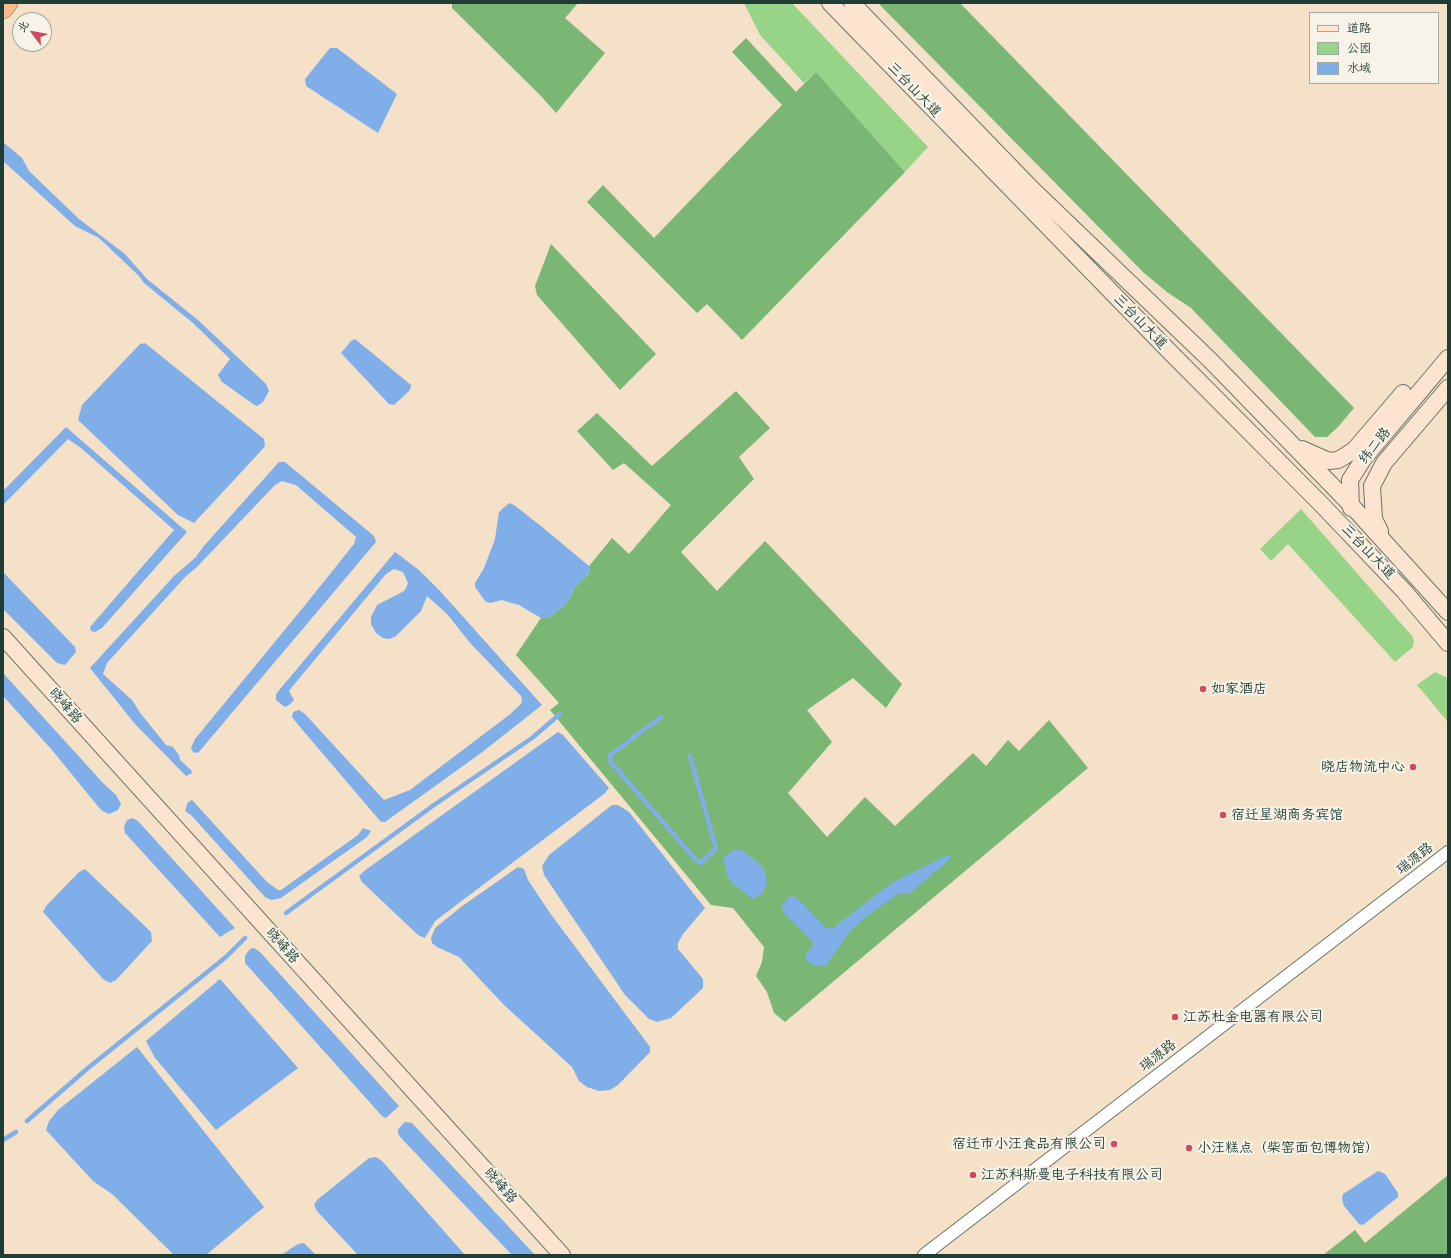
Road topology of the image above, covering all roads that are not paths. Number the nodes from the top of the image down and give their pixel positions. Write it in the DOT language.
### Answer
graph roads {
  1 [pos="7,3"];
  2 [pos="830,3"];
  3 [pos="852,3"];
  4 [pos="3,8"];
  5 [pos="1448,346"];
  6 [pos="1448,358"];
  7 [pos="1448,388"];
  8 [pos="1290,442"];
  9 [pos="1351,504"];
  10 [pos="1389,546"];
  11 [pos="1364,549"];
  12 [pos="1448,612"];
  13 [pos="3,637"];
  14 [pos="1448,643"];
  15 [pos="1448,852"];
  16 [pos="562,1255"];
  17 [pos="924,1255"];
  1 -- 4 [label="highway"];
  2 -- 11 [label="main road, 三台山大道"];
  3 -- 8 [label="main road, 三台山大道"];
  5 -- 8 [label="main road"];
  6 -- 9 [label="main road, 纬二路"];
  7 -- 10 [label="main road, 纬二路"];
  8 -- 9 [label="main road, 三台山大道"];
  9 -- 10 [label="main road, 三台山大道"];
  9 -- 11 [label="main road, 纬二路"];
  10 -- 12 [label="main road, 三台山大道"];
  11 -- 14 [label="main road, 三台山大道"];
  13 -- 16 [label="main road, 晓峰路"];
  15 -- 17 [label="street, 瑞源路"];
}
